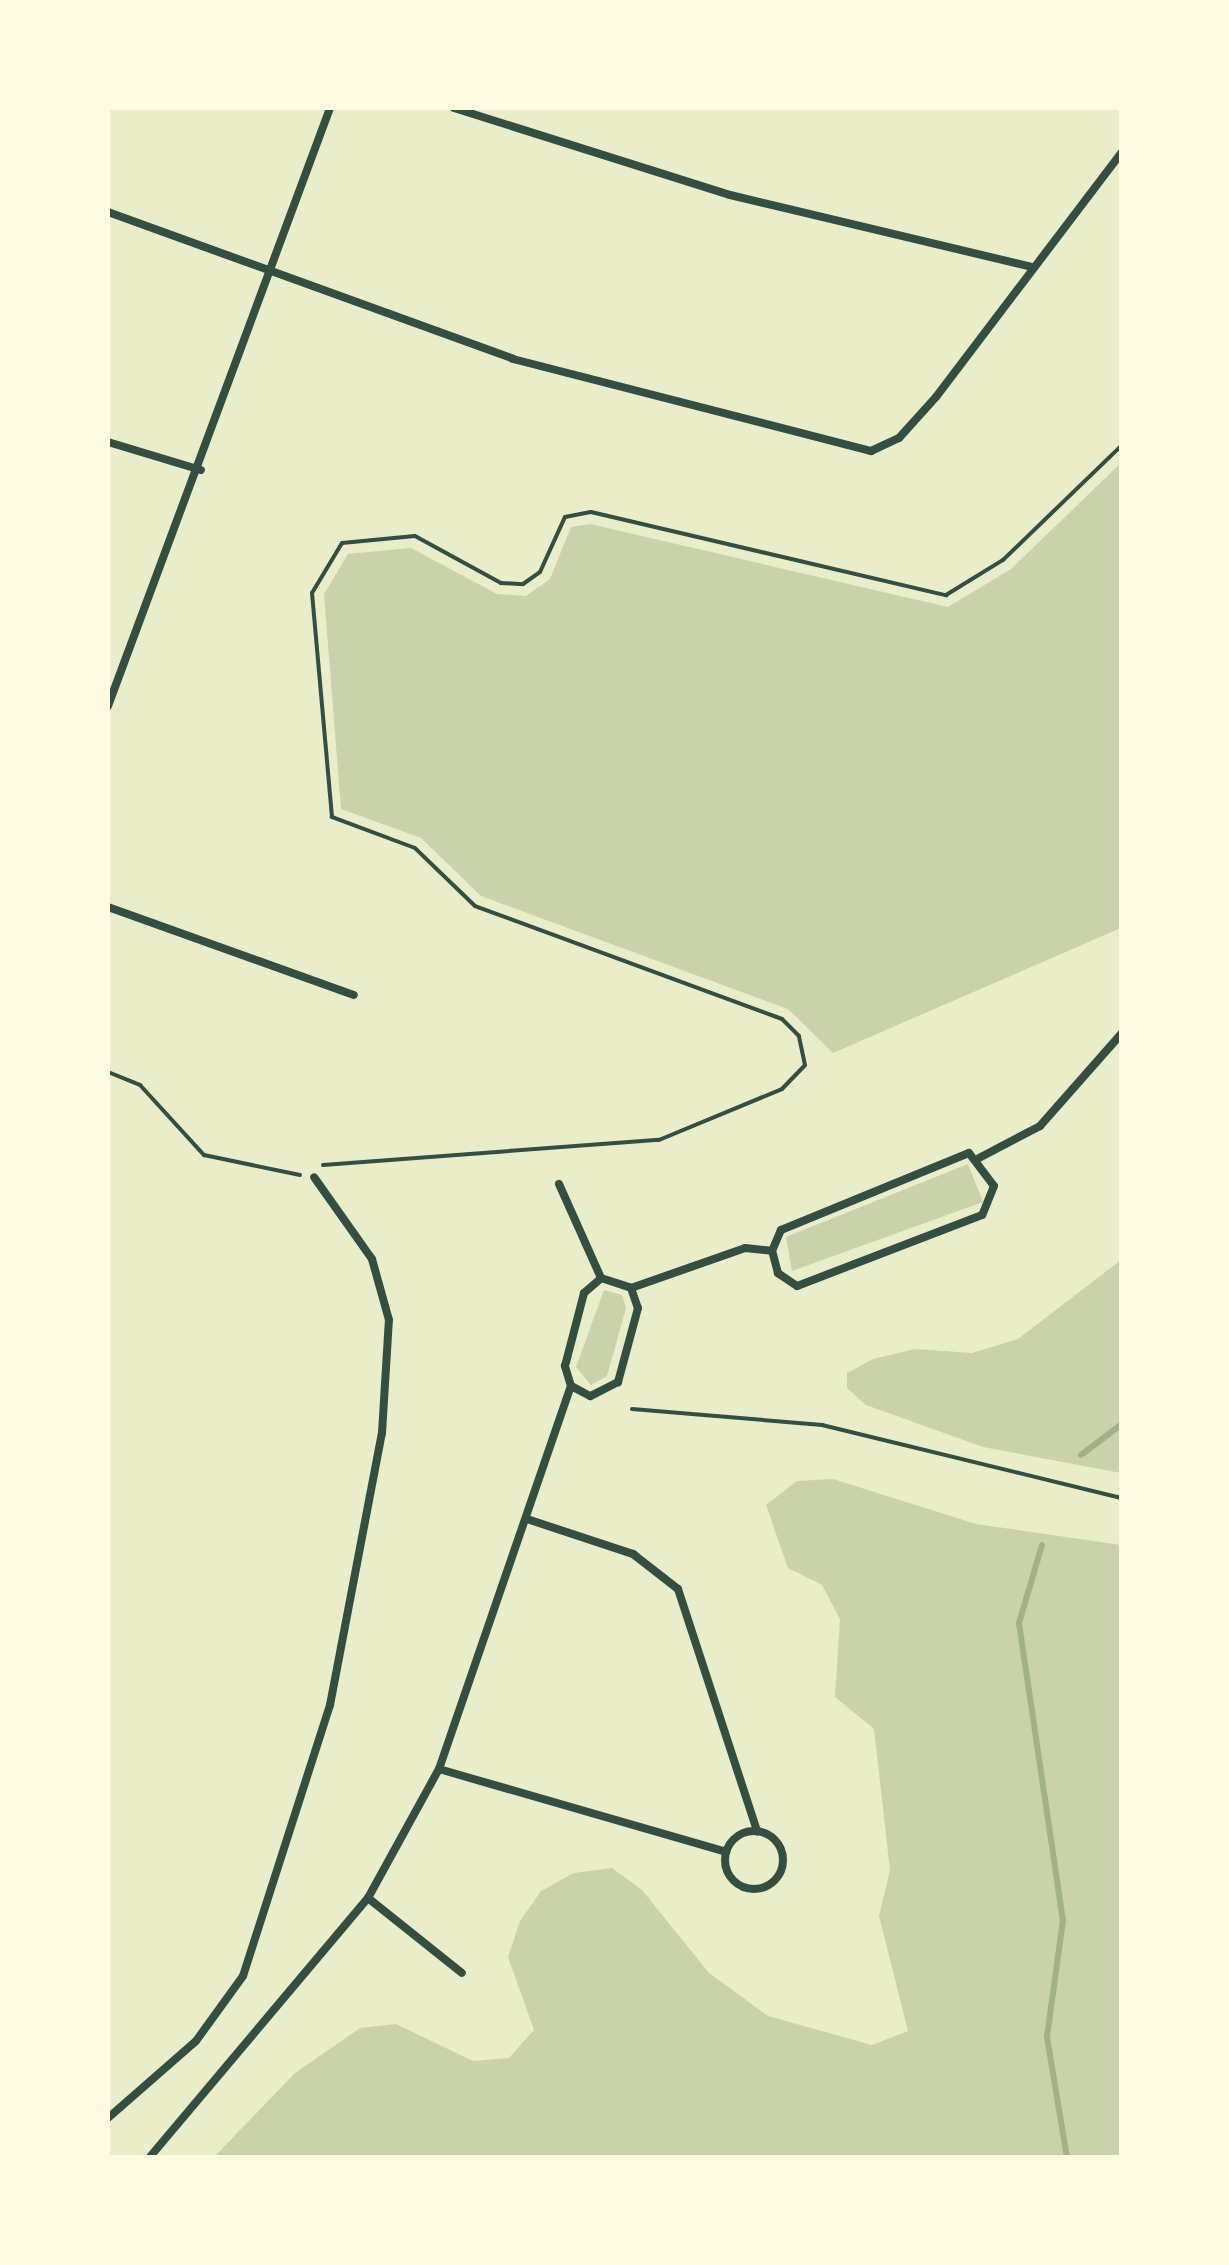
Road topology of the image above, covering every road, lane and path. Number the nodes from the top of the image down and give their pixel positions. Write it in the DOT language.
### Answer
graph roads {
  1 [pos="330,108"];
  2 [pos="454,108"];
  3 [pos="1122,152"];
  4 [pos="108,212"];
  5 [pos="1032,268"];
  6 [pos="272,276"];
  7 [pos="108,442"];
  8 [pos="1122,445"];
  9 [pos="201,470"];
  10 [pos="112,679"];
  11 [pos="108,706"];
  12 [pos="108,907"];
  13 [pos="354,995"];
  14 [pos="1122,1033"];
  15 [pos="108,1072"];
  16 [pos="979,1158"];
  17 [pos="314,1177"];
  18 [pos="559,1184"];
  19 [pos="772,1251"];
  20 [pos="601,1278"];
  21 [pos="631,1288"];
  22 [pos="571,1386"];
  23 [pos="632,1409"];
  24 [pos="1122,1498"];
  25 [pos="527,1519"];
  26 [pos="439,1768"];
  27 [pos="757,1831"];
  28 [pos="726,1852"];
  29 [pos="368,1898"];
  30 [pos="462,1972"];
  31 [pos="108,2118"];
  32 [pos="149,2158"];
  1 -- 6 [label="street"];
  2 -- 5 [label="street"];
  3 -- 5 [label="street"];
  4 -- 6 [label="street"];
  5 -- 6 [label="street"];
  6 -- 9 [label="street"];
  7 -- 9 [label="street"];
  8 -- 17 [label="path"];
  9 -- 10 [label="street"];
  10 -- 11 [label="street"];
  12 -- 13 [label="street"];
  14 -- 16 [label="street"];
  15 -- 17 [label="path"];
  16 -- 19 [label="street"];
  16 -- 19 [label="street"];
  17 -- 31 [label="street"];
  18 -- 20 [label="street"];
  19 -- 21 [label="street"];
  20 -- 21 [label="street"];
  20 -- 22 [label="street"];
  21 -- 22 [label="street"];
  22 -- 25 [label="street"];
  23 -- 24 [label="lane"];
  25 -- 26 [label="street"];
  25 -- 27 [label="street"];
  26 -- 28 [label="street"];
  26 -- 29 [label="street"];
  27 -- 28 [label="street"];
  27 -- 28 [label="street"];
  29 -- 30 [label="street"];
  29 -- 32 [label="street"];
}
